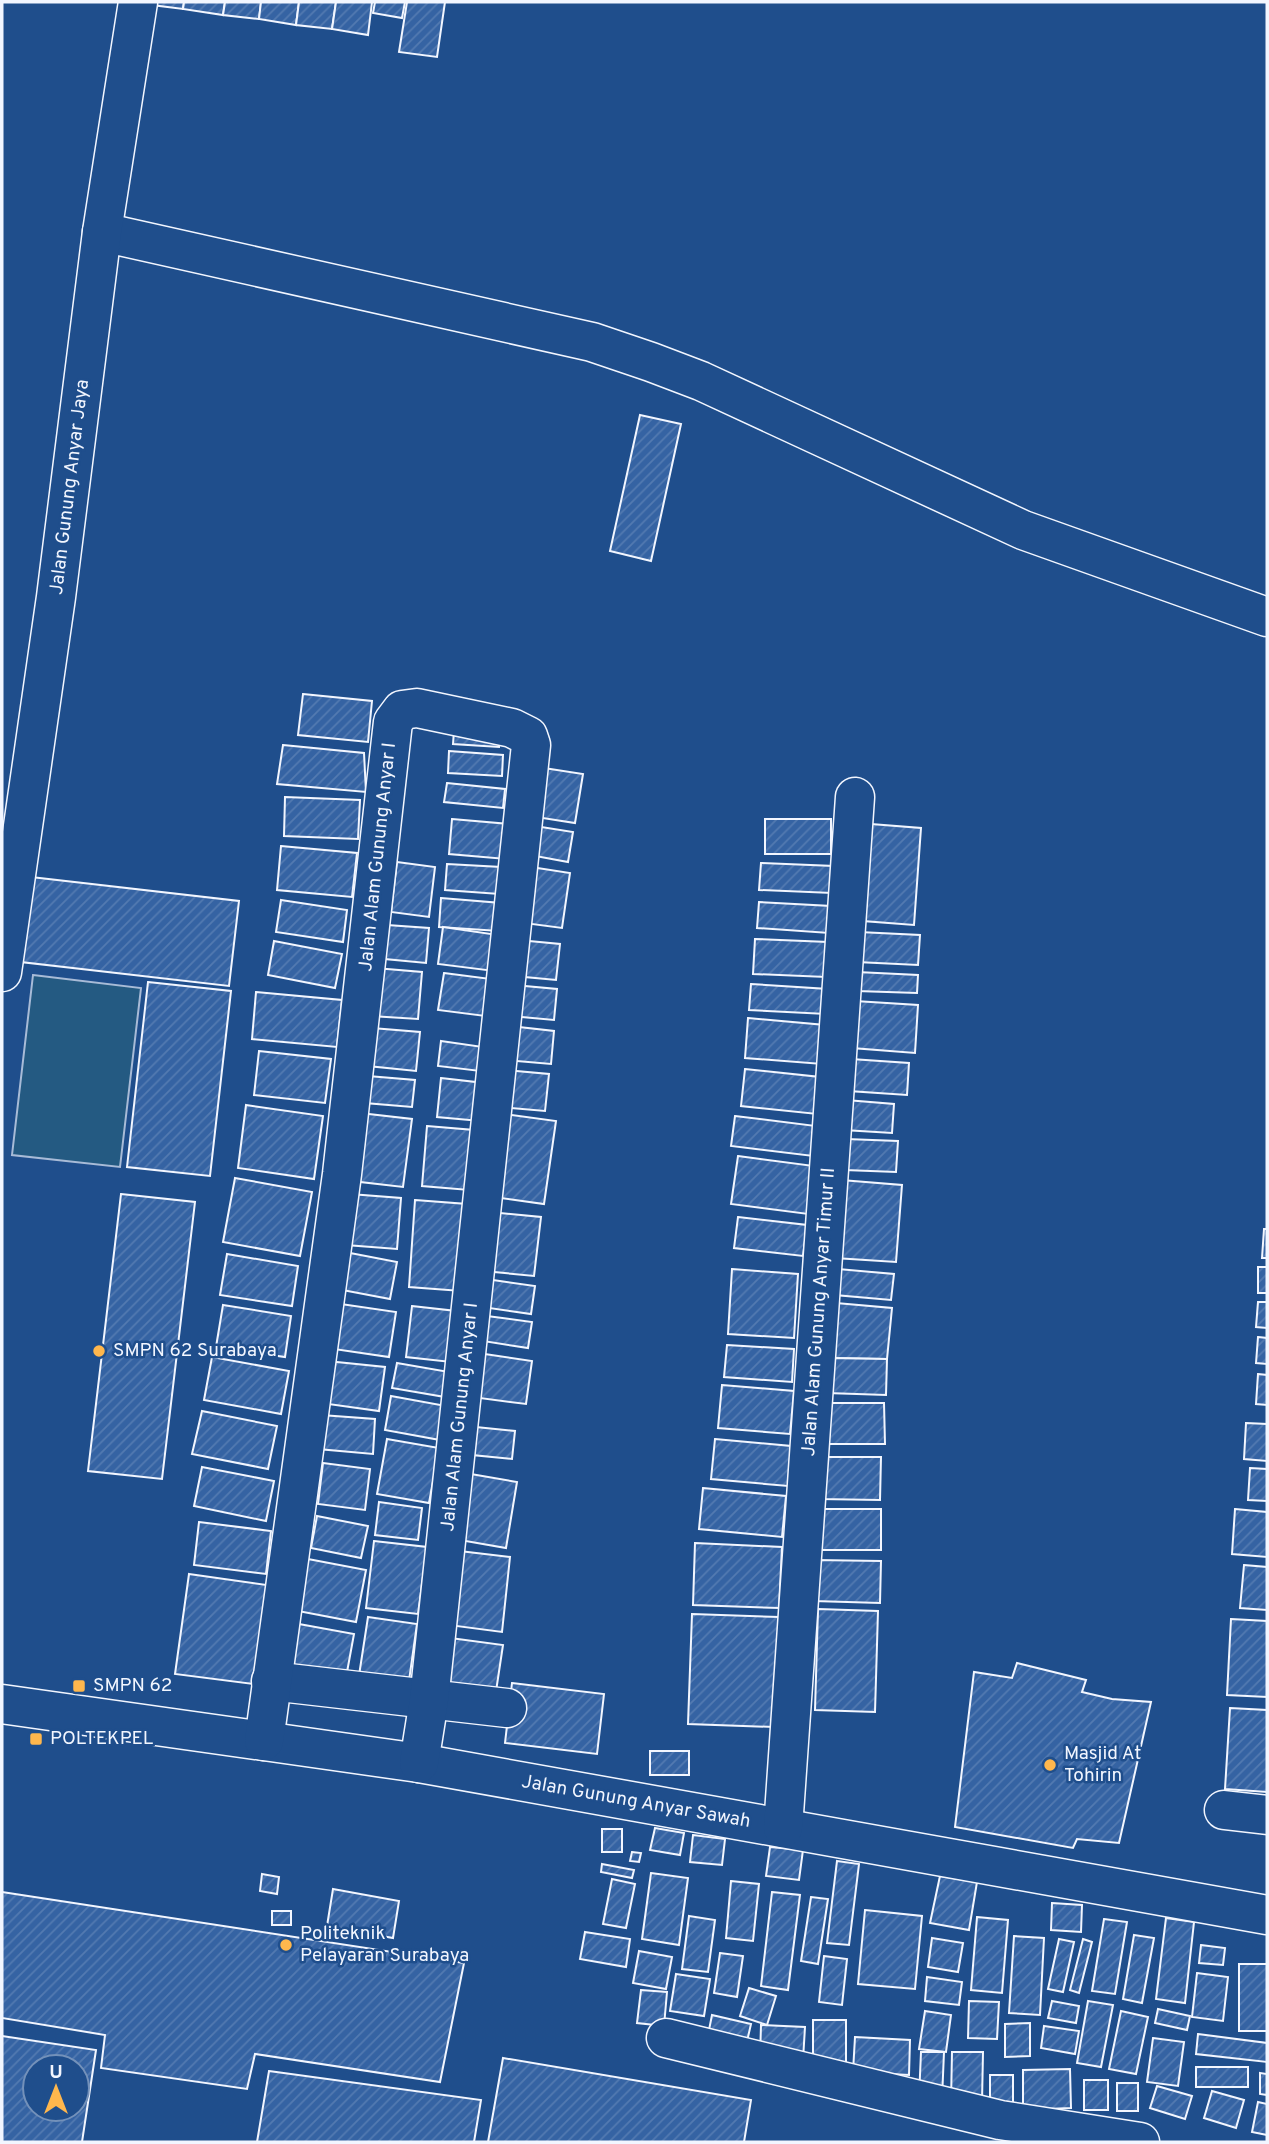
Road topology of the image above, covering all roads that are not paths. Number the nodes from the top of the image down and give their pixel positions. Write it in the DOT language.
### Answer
graph roads {
  1 [pos="138,2"];
  2 [pos="102,232"];
  3 [pos="1267,617"];
  4 [pos="855,797"];
  5 [pos="2,972"];
  6 [pos="271,1681"];
  7 [pos="429,1700"];
  8 [pos="2,1704"];
  9 [pos="507,1708"];
  10 [pos="264,1741"];
  11 [pos="419,1763"];
  12 [pos="1224,1810"];
  13 [pos="1267,1815"];
  14 [pos="783,1828"];
  15 [pos="1267,1914"];
  16 [pos="666,2038"];
  17 [pos="1140,2142"];
  1 -- 2 [label="street, Jalan Gunung Anyar Jaya"];
  2 -- 3 [label="street"];
  2 -- 5 [label="street, Jalan Gunung Anyar Jaya"];
  4 -- 14 [label="street, Jalan Alam Gunung Anyar Timur II"];
  6 -- 7 [label="street"];
  6 -- 7 [label="street, Jalan Alam Gunung Anyar I"];
  6 -- 10 [label="street, Jalan Alam Gunung Anyar I"];
  7 -- 9 [label="street"];
  7 -- 11 [label="street, Jalan Alam Gunung Anyar I"];
  8 -- 10 [label="street, Jalan Gunung Anyar Sawah"];
  10 -- 11 [label="street, Jalan Gunung Anyar Sawah"];
  11 -- 14 [label="street, Jalan Gunung Anyar Sawah"];
  12 -- 13 [label="street"];
  14 -- 15 [label="street, Jalan Gunung Anyar Sawah"];
  16 -- 17 [label="street"];
}
